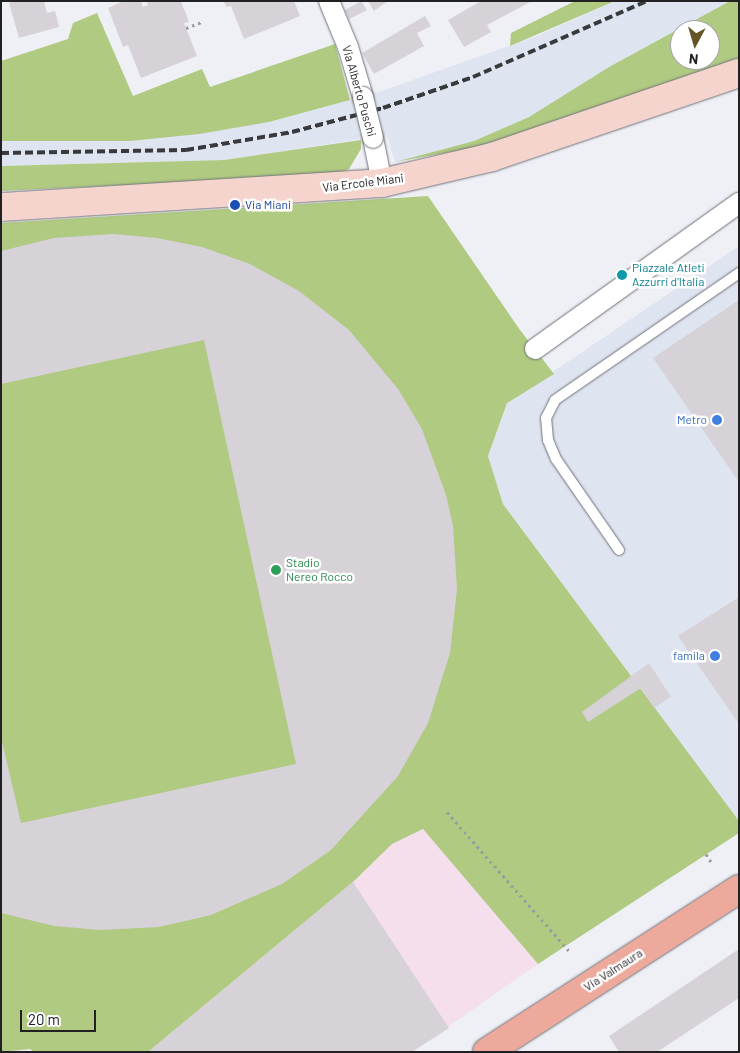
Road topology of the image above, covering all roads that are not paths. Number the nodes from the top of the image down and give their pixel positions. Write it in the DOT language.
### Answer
graph roads {
  1 [pos="328,1"];
  2 [pos="739,73"];
  3 [pos="382,183"];
  4 [pos="739,203"];
  5 [pos="1,208"];
  6 [pos="739,273"];
  7 [pos="535,350"];
  8 [pos="619,550"];
  9 [pos="739,889"];
  10 [pos="487,1052"];
  1 -- 3 [label="street, Via Alberto Puschi, bridge"];
  2 -- 3 [label="street, Via Ercole Miani"];
  3 -- 5 [label="street, Via Ercole Miani"];
  4 -- 7 [label="street"];
  6 -- 8 [label="lane"];
  9 -- 10 [label="main road, Via Valmaura"];
}
